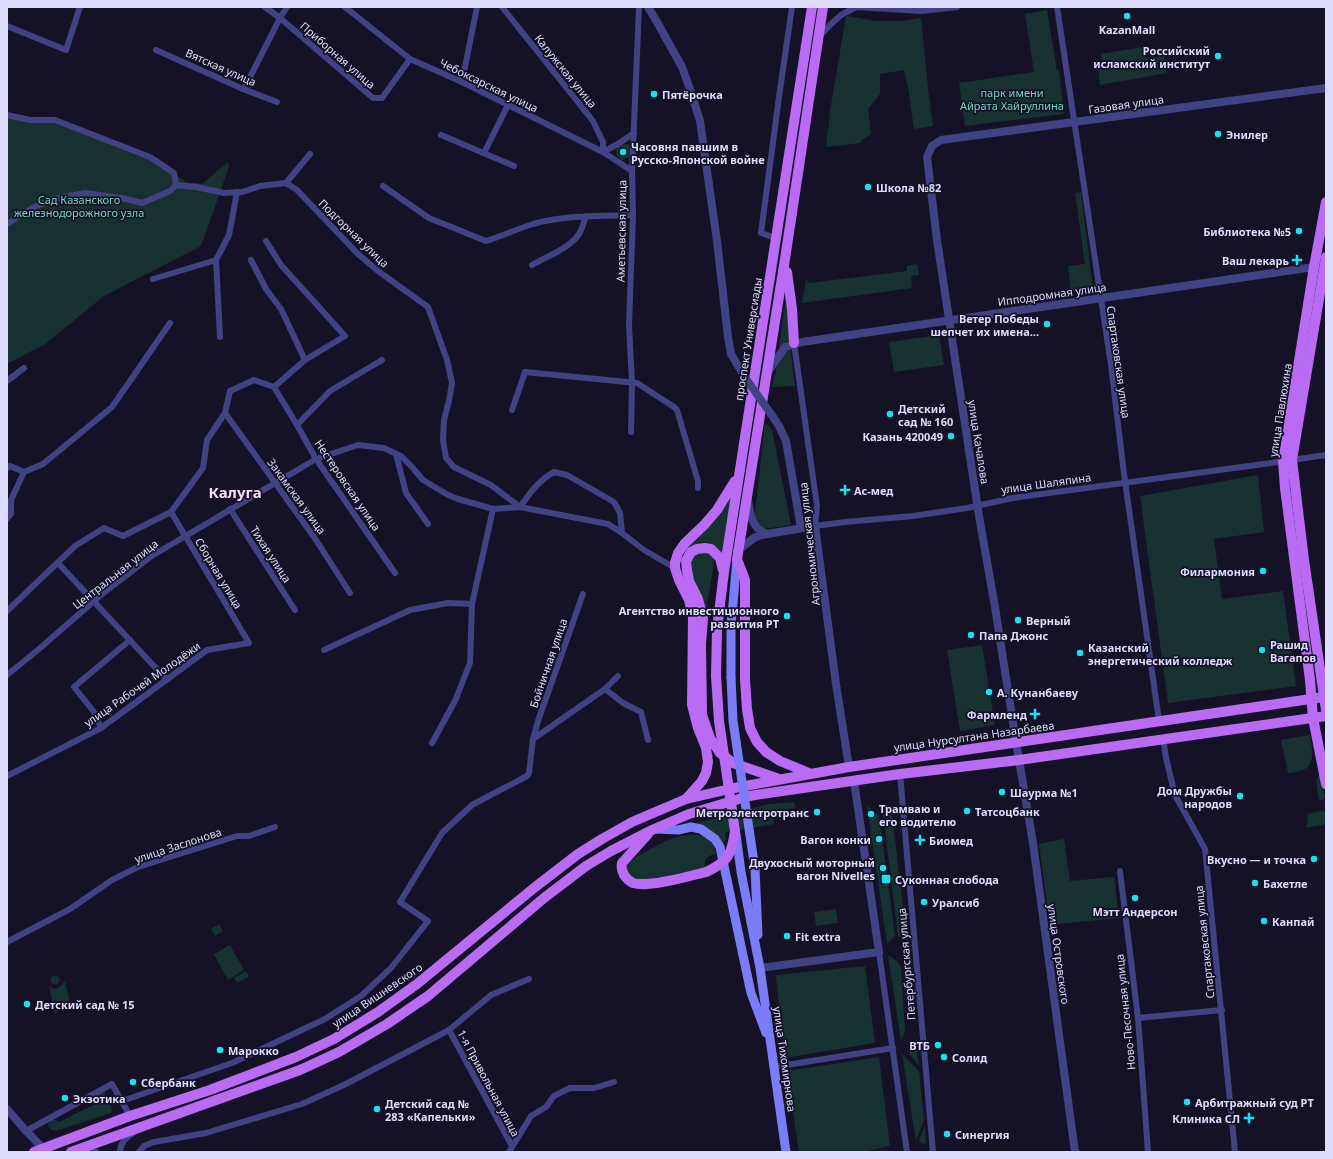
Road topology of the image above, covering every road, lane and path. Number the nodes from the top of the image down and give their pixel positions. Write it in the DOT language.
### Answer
graph roads {
  1 [pos="80,7"];
  2 [pos="265,7"];
  3 [pos="287,7"];
  4 [pos="345,7"];
  5 [pos="478,7"];
  6 [pos="502,7"];
  7 [pos="639,7"];
  8 [pos="648,7"];
  9 [pos="792,7"];
  10 [pos="812,7"];
  11 [pos="822,7"];
  12 [pos="856,7"];
  13 [pos="957,7"];
  14 [pos="1057,7"];
  15 [pos="280,18"];
  16 [pos="7,26"];
  17 [pos="817,41"];
  18 [pos="156,50"];
  19 [pos="410,59"];
  20 [pos="462,82"];
  21 [pos="1326,88"];
  22 [pos="244,90"];
  23 [pos="277,102"];
  24 [pos="508,105"];
  25 [pos="7,115"];
  26 [pos="1074,122"];
  27 [pos="634,133"];
  28 [pos="441,135"];
  29 [pos="932,146"];
  30 [pos="603,152"];
  31 [pos="484,153"];
  32 [pos="310,154"];
  33 [pos="514,166"];
  34 [pos="632,171"];
  35 [pos="286,183"];
  36 [pos="176,185"];
  37 [pos="383,186"];
  38 [pos="237,192"];
  39 [pos="1326,202"];
  40 [pos="633,215"];
  41 [pos="586,216"];
  42 [pos="7,224"];
  43 [pos="776,238"];
  44 [pos="266,241"];
  45 [pos="1326,257"];
  46 [pos="785,259"];
  47 [pos="216,260"];
  48 [pos="251,260"];
  49 [pos="532,265"];
  50 [pos="1314,267"];
  51 [pos="153,279"];
  52 [pos="1100,298"];
  53 [pos="949,320"];
  54 [pos="170,323"];
  55 [pos="220,336"];
  56 [pos="794,343"];
  57 [pos="304,360"];
  58 [pos="382,360"];
  59 [pos="24,368"];
  60 [pos="768,372"];
  61 [pos="7,381"];
  62 [pos="632,383"];
  63 [pos="274,387"];
  64 [pos="512,410"];
  65 [pos="225,413"];
  66 [pos="298,425"];
  67 [pos="631,432"];
  68 [pos="396,454"];
  69 [pos="1326,454"];
  70 [pos="316,459"];
  71 [pos="1288,461"];
  72 [pos="9,467"];
  73 [pos="24,472"];
  74 [pos="738,476"];
  75 [pos="275,483"];
  76 [pos="1125,483"];
  77 [pos="698,488"];
  78 [pos="748,493"];
  79 [pos="977,505"];
  80 [pos="520,507"];
  81 [pos="230,509"];
  82 [pos="493,509"];
  83 [pos="171,512"];
  84 [pos="7,519"];
  85 [pos="428,524"];
  86 [pos="816,526"];
  87 [pos="801,528"];
  88 [pos="622,533"];
  89 [pos="768,534"];
  90 [pos="185,536"];
  91 [pos="737,555"];
  92 [pos="58,563"];
  93 [pos="675,568"];
  94 [pos="724,572"];
  95 [pos="395,573"];
  96 [pos="350,593"];
  97 [pos="583,594"];
  98 [pos="94,601"];
  99 [pos="472,604"];
  100 [pos="295,610"];
  101 [pos="7,611"];
  102 [pos="130,640"];
  103 [pos="249,643"];
  104 [pos="324,650"];
  105 [pos="7,675"];
  106 [pos="618,676"];
  107 [pos="166,679"];
  108 [pos="605,689"];
  109 [pos="1325,697"];
  110 [pos="1311,699"];
  111 [pos="1326,710"];
  112 [pos="1326,716"];
  113 [pos="1313,718"];
  114 [pos="1159,721"];
  115 [pos="101,728"];
  116 [pos="1163,738"];
  117 [pos="533,739"];
  118 [pos="648,740"];
  119 [pos="1016,742"];
  120 [pos="432,743"];
  121 [pos="1019,760"];
  122 [pos="850,767"];
  123 [pos="809,773"];
  124 [pos="900,774"];
  125 [pos="7,776"];
  126 [pos="779,779"];
  127 [pos="854,781"];
  128 [pos="1326,784"];
  129 [pos="686,799"];
  130 [pos="632,822"];
  131 [pos="275,827"];
  132 [pos="654,829"];
  133 [pos="735,830"];
  134 [pos="1120,871"];
  135 [pos="7,942"];
  136 [pos="879,952"];
  137 [pos="760,968"];
  138 [pos="529,979"];
  139 [pos="1222,1010"];
  140 [pos="1138,1018"];
  141 [pos="449,1030"];
  142 [pos="772,1048"];
  143 [pos="893,1048"];
  144 [pos="774,1067"];
  145 [pos="614,1082"];
  146 [pos="122,1101"];
  147 [pos="7,1109"];
  148 [pos="130,1116"];
  149 [pos="140,1127"];
  150 [pos="26,1131"];
  151 [pos="512,1146"];
  152 [pos="41,1151"];
  153 [pos="73,1151"];
  154 [pos="96,1152"];
  155 [pos="120,1152"];
  156 [pos="139,1152"];
  157 [pos="509,1152"];
  158 [pos="786,1152"];
  159 [pos="907,1152"];
  160 [pos="933,1152"];
  161 [pos="1075,1152"];
  162 [pos="1148,1152"];
  163 [pos="1235,1152"];
  1 -- 16 [label="street"];
  2 -- 15 [label="street, Приборная улица"];
  3 -- 15 [label="street"];
  4 -- 19 [label="street, Чебоксарская улица"];
  5 -- 20 [label="street"];
  6 -- 30 [label="street, Калужская улица"];
  7 -- 27 [label="street, Аметьевская улица"];
  8 -- 87 [label="street, bridge"];
  9 -- 43 [label="street"];
  10 -- 43 [label="main road, проспект Универсиады"];
  11 -- 17 [label="main road"];
  12 -- 13 [label="street"];
  12 -- 17 [label="street"];
  14 -- 26 [label="street, Спартаковская улица"];
  15 -- 19 [label="street, Приборная улица"];
  15 -- 22 [label="street"];
  17 -- 46 [label="main road"];
  18 -- 22 [label="street, Вятская улица"];
  19 -- 20 [label="street, Чебоксарская улица"];
  20 -- 24 [label="street, Чебоксарская улица"];
  21 -- 26 [label="street, Газовая улица"];
  22 -- 23 [label="street, Вятская улица"];
  24 -- 30 [label="street, Чебоксарская улица"];
  24 -- 31 [label="street"];
  25 -- 36 [label="street"];
  26 -- 29 [label="street, Газовая улица"];
  26 -- 52 [label="street, Спартаковская улица"];
  27 -- 30 [label="street"];
  27 -- 34 [label="street, Аметьевская улица"];
  28 -- 31 [label="street"];
  29 -- 53 [label="street, улица Качалова"];
  30 -- 34 [label="street, Чебоксарская улица"];
  31 -- 33 [label="street"];
  32 -- 35 [label="street"];
  34 -- 40 [label="street, Аметьевская улица"];
  35 -- 38 [label="street"];
  35 -- 80 [label="street, Подгорная улица"];
  36 -- 38 [label="street"];
  36 -- 42 [label="street"];
  37 -- 41 [label="street"];
  38 -- 47 [label="street"];
  39 -- 50 [label="main road, улица Павлюхина"];
  40 -- 41 [label="street"];
  40 -- 62 [label="street, Аметьевская улица"];
  41 -- 49 [label="street"];
  43 -- 74 [label="main road, проспект Универсиады"];
  44 -- 57 [label="street"];
  45 -- 71 [label="main road, улица Павлюхина"];
  46 -- 56 [label="main road"];
  46 -- 60 [label="main road"];
  47 -- 51 [label="street"];
  47 -- 55 [label="street"];
  48 -- 57 [label="street"];
  50 -- 52 [label="street, Ипподромная улица"];
  50 -- 71 [label="main road, улица Павлюхина"];
  52 -- 53 [label="street, Ипподромная улица"];
  52 -- 76 [label="street, Спартаковская улица"];
  53 -- 56 [label="street, Ипподромная улица"];
  53 -- 79 [label="street, улица Качалова"];
  54 -- 73 [label="street"];
  56 -- 60 [label="street"];
  56 -- 86 [label="street, Агрономическая улица"];
  57 -- 63 [label="street"];
  58 -- 66 [label="street"];
  59 -- 61 [label="street"];
  60 -- 78 [label="main road"];
  62 -- 64 [label="street"];
  62 -- 67 [label="street, Аметьевская улица"];
  62 -- 77 [label="street"];
  63 -- 65 [label="street"];
  63 -- 66 [label="street, Нестеровская улица"];
  65 -- 75 [label="street, Закамская улица"];
  65 -- 83 [label="street"];
  66 -- 70 [label="street, Нестеровская улица"];
  68 -- 70 [label="street, Центральная улица"];
  68 -- 82 [label="street, Центральная улица"];
  68 -- 85 [label="street"];
  69 -- 71 [label="street, улица Шаляпина"];
  70 -- 75 [label="street, Центральная улица"];
  70 -- 95 [label="street, Нестеровская улица"];
  71 -- 76 [label="street, улица Шаляпина"];
  71 -- 109 [label="main road, улица Павлюхина"];
  71 -- 110 [label="main road, улица Павлюхина"];
  72 -- 73 [label="street"];
  73 -- 84 [label="street"];
  74 -- 93 [label="main road"];
  74 -- 94 [label="main road, проспект Универсиады"];
  75 -- 81 [label="street, Центральная улица"];
  75 -- 96 [label="street, Закамская улица"];
  76 -- 79 [label="street, улица Шаляпина"];
  76 -- 114 [label="street, Спартаковская улица"];
  78 -- 89 [label="street"];
  78 -- 91 [label="main road"];
  79 -- 86 [label="street, улица Шаляпина"];
  79 -- 119 [label="street, улица Качалова"];
  80 -- 82 [label="street, Центральная улица"];
  80 -- 88 [label="street, Центральная улица"];
  80 -- 88 [label="street"];
  81 -- 90 [label="street, Центральная улица"];
  81 -- 100 [label="street, Тихая улица"];
  82 -- 99 [label="street"];
  83 -- 90 [label="street, Сборная улица"];
  83 -- 92 [label="street"];
  86 -- 87 [label="street, улица Шаляпина"];
  86 -- 122 [label="street, Агрономическая улица"];
  87 -- 89 [label="street, улица Шаляпина"];
  88 -- 93 [label="street, Центральная улица"];
  89 -- 91 [label="street, улица Шаляпина"];
  90 -- 98 [label="street, Центральная улица"];
  90 -- 103 [label="street, Сборная улица"];
  91 -- 123 [label="main road"];
  91 -- 137 [label="main road, bridge"];
  92 -- 98 [label="street"];
  92 -- 101 [label="street"];
  93 -- 129 [label="main road"];
  94 -- 126 [label="main road"];
  94 -- 133 [label="main road, проспект Универсиады, bridge"];
  97 -- 117 [label="street, Бойничная улица"];
  98 -- 102 [label="street"];
  98 -- 105 [label="street, Центральная улица"];
  99 -- 104 [label="street"];
  99 -- 120 [label="street"];
  102 -- 107 [label="street"];
  102 -- 115 [label="street"];
  103 -- 107 [label="street, улица Рабочей Молодёжи"];
  106 -- 108 [label="street"];
  107 -- 115 [label="street, улица Рабочей Молодёжи"];
  108 -- 117 [label="street"];
  108 -- 118 [label="street"];
  109 -- 110 [label="main road, улица Нурсултана Назарбаева"];
  109 -- 111 [label="main road, улица Павлюхина"];
  110 -- 113 [label="main road, улица Павлюхина"];
  110 -- 114 [label="main road, улица Нурсултана Назарбаева"];
  112 -- 113 [label="main road"];
  113 -- 116 [label="main road"];
  113 -- 128 [label="main road, улица Павлюхина"];
  114 -- 119 [label="main road, улица Нурсултана Назарбаева"];
  115 -- 125 [label="street, улица Рабочей Молодёжи"];
  116 -- 121 [label="main road"];
  116 -- 139 [label="street, Спартаковская улица"];
  117 -- 146 [label="street, Бойничная улица"];
  119 -- 121 [label="street, улица Островского"];
  119 -- 122 [label="main road, улица Нурсултана Назарбаева"];
  121 -- 124 [label="main road"];
  121 -- 161 [label="street, улица Островского"];
  122 -- 123 [label="main road, улица Нурсултана Назарбаева"];
  123 -- 126 [label="main road, улица Нурсултана Назарбаева"];
  124 -- 127 [label="main road"];
  124 -- 160 [label="street, Петербургская улица"];
  126 -- 129 [label="main road, улица Нурсултана Назарбаева"];
  127 -- 132 [label="main road"];
  127 -- 136 [label="street, Петербургская улица"];
  129 -- 130 [label="main road, улица Нурсултана Назарбаева"];
  130 -- 148 [label="main road, улица Вишневского"];
  131 -- 135 [label="street, улица Заслонова"];
  132 -- 133 [label="main road, проспект Универсиады, bridge"];
  132 -- 142 [label="main road"];
  132 -- 149 [label="main road"];
  133 -- 137 [label="main road"];
  134 -- 140 [label="street, Ново-Песочная улица"];
  136 -- 137 [label="street"];
  136 -- 143 [label="street, Петербургская улица"];
  137 -- 142 [label="main road, улица Тихомирнова"];
  138 -- 141 [label="street"];
  139 -- 140 [label="street"];
  139 -- 163 [label="street, Спартаковская улица"];
  140 -- 162 [label="street, Ново-Песочная улица"];
  141 -- 151 [label="street, 1-я Привольная улица"];
  141 -- 156 [label="street"];
  142 -- 144 [label="main road, улица Тихомирнова"];
  143 -- 144 [label="street"];
  143 -- 159 [label="street, Петербургская улица"];
  144 -- 158 [label="main road, улица Тихомирнова"];
  145 -- 151 [label="street"];
  146 -- 148 [label="street"];
  146 -- 150 [label="street"];
  147 -- 150 [label="street"];
  148 -- 152 [label="main road, улица Вишневского"];
  149 -- 153 [label="main road"];
  149 -- 155 [label="street"];
  150 -- 152 [label="street"];
  151 -- 157 [label="street"];
  153 -- 154 [label="street"];
}
